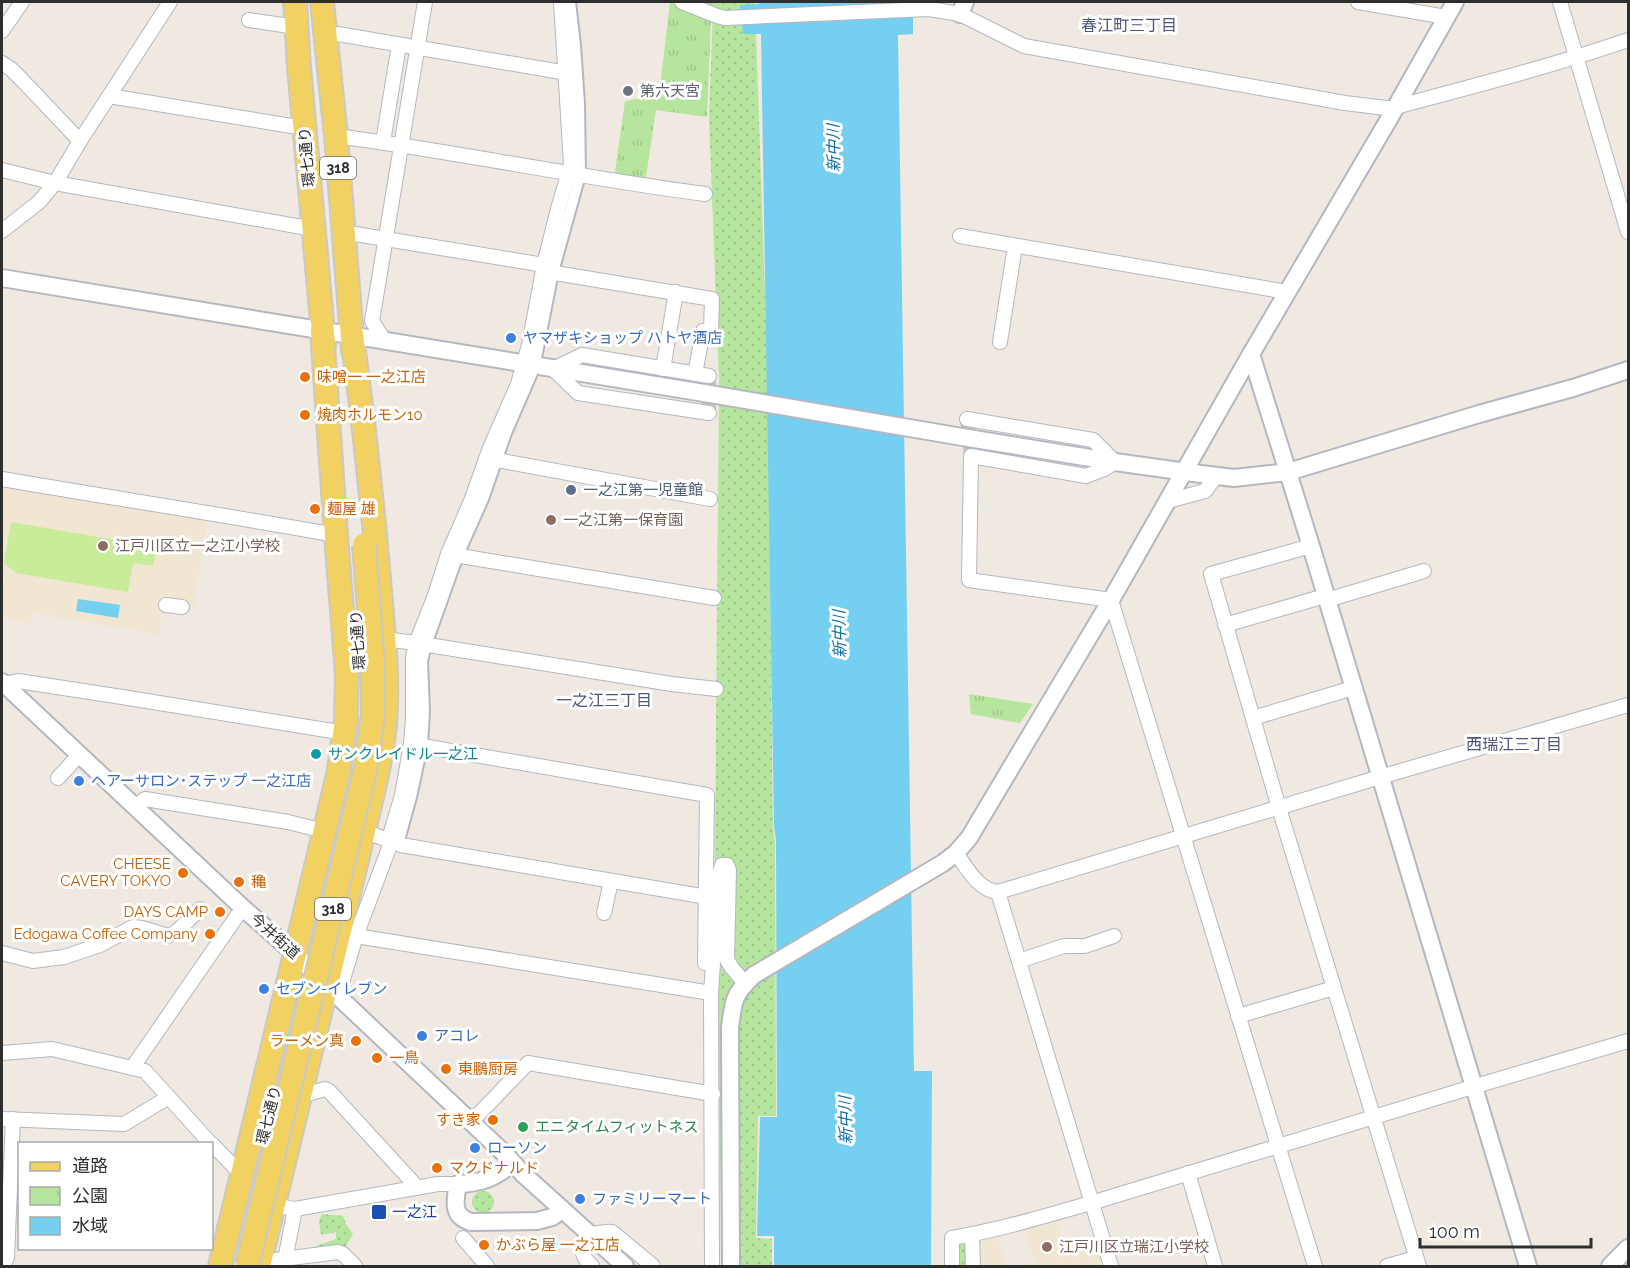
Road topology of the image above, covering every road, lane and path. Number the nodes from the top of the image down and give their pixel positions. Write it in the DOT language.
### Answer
graph roads {
  1 [pos="22,2"];
  2 [pos="170,2"];
  3 [pos="295,2"];
  4 [pos="322,2"];
  5 [pos="425,2"];
  6 [pos="561,2"];
  7 [pos="570,2"];
  8 [pos="682,2"];
  9 [pos="1358,2"];
  10 [pos="1455,2"];
  11 [pos="1560,2"];
  12 [pos="963,8"];
  13 [pos="1446,17"];
  14 [pos="249,20"];
  15 [pos="296,27"];
  16 [pos="2,31"];
  17 [pos="338,34"];
  18 [pos="1629,40"];
  19 [pos="399,45"];
  20 [pos="417,48"];
  21 [pos="1576,58"];
  22 [pos="2,63"];
  23 [pos="567,73"];
  24 [pos="109,96"];
  25 [pos="1395,108"];
  26 [pos="304,129"];
  27 [pos="336,136"];
  28 [pos="80,141"];
  29 [pos="383,142"];
  30 [pos="401,145"];
  31 [pos="2,170"];
  32 [pos="575,173"];
  33 [pos="55,183"];
  34 [pos="705,194"];
  35 [pos="313,229"];
  36 [pos="2,231"];
  37 [pos="343,232"];
  38 [pos="1629,232"];
  39 [pos="960,236"];
  40 [pos="386,238"];
  41 [pos="1015,246"];
  42 [pos="547,269"];
  43 [pos="2,278"];
  44 [pos="676,292"];
  45 [pos="1287,292"];
  46 [pos="322,330"];
  47 [pos="352,335"];
  48 [pos="384,340"];
  49 [pos="1000,342"];
  50 [pos="1251,354"];
  51 [pos="531,365"];
  52 [pos="553,369"];
  53 [pos="663,369"];
  54 [pos="1629,370"];
  55 [pos="709,413"];
  56 [pos="967,419"];
  57 [pos="491,459"];
  58 [pos="1115,462"];
  59 [pos="1184,472"];
  60 [pos="1288,472"];
  61 [pos="1216,476"];
  62 [pos="2,479"];
  63 [pos="710,499"];
  64 [pos="1168,501"];
  65 [pos="350,542"];
  66 [pos="1311,546"];
  67 [pos="453,555"];
  68 [pos="1424,571"];
  69 [pos="714,597"];
  70 [pos="1326,598"];
  71 [pos="1112,600"];
  72 [pos="166,605"];
  73 [pos="182,607"];
  74 [pos="1226,625"];
  75 [pos="384,639"];
  76 [pos="421,644"];
  77 [pos="3,683"];
  78 [pos="1353,688"];
  79 [pos="716,689"];
  80 [pos="1629,705"];
  81 [pos="1253,718"];
  82 [pos="345,733"];
  83 [pos="416,745"];
  84 [pos="79,754"];
  85 [pos="1380,777"];
  86 [pos="58,778"];
  87 [pos="135,807"];
  88 [pos="1279,808"];
  89 [pos="324,831"];
  90 [pos="364,831"];
  91 [pos="1184,836"];
  92 [pos="393,842"];
  93 [pos="949,858"];
  94 [pos="610,881"];
  95 [pos="998,892"];
  96 [pos="707,897"];
  97 [pos="200,909"];
  98 [pos="244,909"];
  99 [pos="604,913"];
  100 [pos="356,936"];
  101 [pos="1113,936"];
  102 [pos="2,953"];
  103 [pos="294,953"];
  104 [pos="1019,961"];
  105 [pos="750,979"];
  106 [pos="1334,987"];
  107 [pos="333,991"];
  108 [pos="711,993"];
  109 [pos="1238,1016"];
  110 [pos="1629,1041"];
  111 [pos="2,1053"];
  112 [pos="132,1068"];
  113 [pos="1473,1087"];
  114 [pos="712,1094"];
  115 [pos="300,1096"];
  116 [pos="169,1097"];
  117 [pos="1374,1117"];
  118 [pos="7,1119"];
  119 [pos="471,1122"];
  120 [pos="209,1142"];
  121 [pos="1278,1145"];
  122 [pos="213,1146"];
  123 [pos="513,1163"];
  124 [pos="1188,1173"];
  125 [pos="242,1175"];
  126 [pos="458,1184"];
  127 [pos="417,1187"];
  128 [pos="1091,1203"];
  129 [pos="284,1207"];
  130 [pos="562,1210"];
  131 [pos="590,1234"];
  132 [pos="972,1234"];
  133 [pos="463,1238"];
  134 [pos="1629,1248"];
  135 [pos="285,1260"];
  136 [pos="1417,1262"];
  137 [pos="2,1265"];
  138 [pos="255,1265"];
  139 [pos="220,1266"];
  140 [pos="232,1266"];
  141 [pos="355,1266"];
  142 [pos="487,1266"];
  143 [pos="592,1266"];
  144 [pos="625,1266"];
  145 [pos="653,1266"];
  146 [pos="712,1266"];
  147 [pos="730,1266"];
  148 [pos="952,1266"];
  149 [pos="973,1266"];
  150 [pos="1111,1266"];
  151 [pos="1215,1266"];
  152 [pos="1315,1266"];
  153 [pos="1386,1266"];
  154 [pos="1528,1266"];
  155 [pos="1610,1266"];
  1 -- 16 [label="street"];
  2 -- 24 [label="street"];
  3 -- 15 [label="main road, 環七通り / 318"];
  4 -- 27 [label="main road, 環七通り / 318"];
  5 -- 20 [label="street"];
  6 -- 23 [label="street"];
  7 -- 32 [label="street"];
  8 -- 12 [label="street"];
  9 -- 13 [label="street"];
  10 -- 13 [label="street"];
  11 -- 21 [label="street"];
  12 -- 25 [label="street"];
  13 -- 25 [label="street"];
  14 -- 15 [label="street"];
  15 -- 26 [label="main road, 環七通り / 318"];
  17 -- 19 [label="street"];
  18 -- 21 [label="street"];
  19 -- 20 [label="street"];
  19 -- 29 [label="street"];
  20 -- 23 [label="street"];
  20 -- 30 [label="street"];
  21 -- 25 [label="street"];
  21 -- 38 [label="street"];
  22 -- 28 [label="street"];
  23 -- 32 [label="street"];
  24 -- 26 [label="street"];
  24 -- 28 [label="street"];
  25 -- 45 [label="street"];
  26 -- 35 [label="main road, 環七通り / 318"];
  27 -- 29 [label="street"];
  27 -- 37 [label="main road, 環七通り / 318"];
  28 -- 33 [label="street"];
  29 -- 30 [label="street"];
  30 -- 32 [label="street"];
  30 -- 40 [label="street"];
  31 -- 33 [label="street"];
  32 -- 34 [label="street"];
  32 -- 42 [label="street"];
  33 -- 35 [label="street"];
  33 -- 36 [label="street"];
  35 -- 46 [label="main road, 環七通り / 318"];
  37 -- 40 [label="street"];
  37 -- 47 [label="main road, 環七通り / 318"];
  39 -- 41 [label="street"];
  40 -- 42 [label="street"];
  40 -- 48 [label="street"];
  41 -- 45 [label="street"];
  41 -- 49 [label="street"];
  42 -- 44 [label="street"];
  42 -- 51 [label="street"];
  43 -- 46 [label="street"];
  44 -- 53 [label="street"];
  44 -- 53 [label="street"];
  45 -- 50 [label="street"];
  46 -- 47 [label="street"];
  46 -- 65 [label="main road, 環七通り / 318"];
  47 -- 48 [label="street"];
  47 -- 65 [label="main road, 環七通り / 318"];
  47 -- 75 [label="main road"];
  48 -- 51 [label="street"];
  50 -- 59 [label="street"];
  50 -- 60 [label="street"];
  51 -- 52 [label="street"];
  51 -- 57 [label="street"];
  52 -- 53 [label="street"];
  52 -- 55 [label="street"];
  52 -- 58 [label="street, bridge"];
  54 -- 60 [label="street"];
  56 -- 58 [label="street"];
  57 -- 63 [label="street"];
  57 -- 67 [label="street"];
  58 -- 59 [label="street"];
  58 -- 71 [label="street"];
  59 -- 61 [label="street"];
  59 -- 64 [label="street"];
  60 -- 61 [label="street"];
  60 -- 66 [label="street"];
  61 -- 64 [label="street"];
  62 -- 65 [label="street"];
  64 -- 71 [label="street"];
  65 -- 82 [label="main road"];
  65 -- 138 [label="main road, 環七通り / 318, bridge"];
  65 -- 140 [label="main road, 環七通り / 318"];
  66 -- 70 [label="street"];
  66 -- 74 [label="street"];
  67 -- 69 [label="street"];
  67 -- 76 [label="street"];
  68 -- 70 [label="street"];
  70 -- 74 [label="street"];
  70 -- 78 [label="street"];
  71 -- 91 [label="street"];
  71 -- 93 [label="street"];
  72 -- 73 [label="street"];
  74 -- 81 [label="street"];
  75 -- 76 [label="street"];
  75 -- 90 [label="main road"];
  76 -- 79 [label="street"];
  76 -- 83 [label="street"];
  77 -- 82 [label="street"];
  77 -- 84 [label="street, 今井街道"];
  78 -- 81 [label="street"];
  78 -- 85 [label="street"];
  80 -- 85 [label="street"];
  81 -- 88 [label="street"];
  82 -- 89 [label="main road"];
  83 -- 92 [label="street"];
  83 -- 96 [label="street"];
  84 -- 86 [label="street"];
  84 -- 87 [label="street, 今井街道"];
  85 -- 88 [label="street"];
  85 -- 113 [label="street"];
  87 -- 89 [label="street"];
  87 -- 98 [label="street, 今井街道"];
  88 -- 91 [label="street"];
  88 -- 106 [label="street"];
  89 -- 103 [label="main road"];
  90 -- 92 [label="street"];
  90 -- 107 [label="main road"];
  91 -- 95 [label="street"];
  91 -- 109 [label="street"];
  92 -- 94 [label="street"];
  92 -- 100 [label="street"];
  93 -- 95 [label="street"];
  93 -- 105 [label="street"];
  94 -- 96 [label="street"];
  94 -- 99 [label="street"];
  95 -- 104 [label="street"];
  96 -- 108 [label="street"];
  97 -- 102 [label="street"];
  98 -- 103 [label="street, 今井街道"];
  98 -- 112 [label="street"];
  100 -- 107 [label="street"];
  100 -- 108 [label="street"];
  101 -- 104 [label="street"];
  103 -- 107 [label="street, 今井街道"];
  103 -- 125 [label="main road"];
  104 -- 128 [label="street"];
  105 -- 108 [label="street"];
  105 -- 147 [label="street"];
  106 -- 109 [label="street"];
  106 -- 117 [label="street"];
  107 -- 115 [label="main road"];
  107 -- 119 [label="street, 今井街道"];
  108 -- 114 [label="street"];
  109 -- 121 [label="street"];
  110 -- 113 [label="street"];
  111 -- 112 [label="street"];
  112 -- 116 [label="street"];
  113 -- 117 [label="street"];
  113 -- 154 [label="street"];
  114 -- 119 [label="street"];
  114 -- 146 [label="street"];
  115 -- 127 [label="street"];
  115 -- 129 [label="main road"];
  116 -- 118 [label="street"];
  116 -- 120 [label="street"];
  117 -- 121 [label="street"];
  117 -- 136 [label="street"];
  118 -- 137 [label="street"];
  119 -- 123 [label="street, 今井街道"];
  121 -- 124 [label="street"];
  121 -- 152 [label="street"];
  122 -- 125 [label="street"];
  123 -- 126 [label="street"];
  123 -- 130 [label="street, 今井街道"];
  124 -- 128 [label="street"];
  124 -- 151 [label="street"];
  125 -- 139 [label="main road"];
  126 -- 127 [label="street"];
  126 -- 130 [label="street"];
  127 -- 129 [label="street"];
  128 -- 132 [label="street"];
  128 -- 150 [label="street"];
  129 -- 135 [label="street"];
  129 -- 138 [label="main road"];
  130 -- 131 [label="street, 今井街道"];
  131 -- 143 [label="street"];
  131 -- 144 [label="street, 今井街道"];
  131 -- 145 [label="street"];
  132 -- 148 [label="street"];
  132 -- 149 [label="street"];
  133 -- 142 [label="street"];
  134 -- 155 [label="street"];
  135 -- 138 [label="street"];
  135 -- 141 [label="street"];
  136 -- 153 [label="street"];
}
